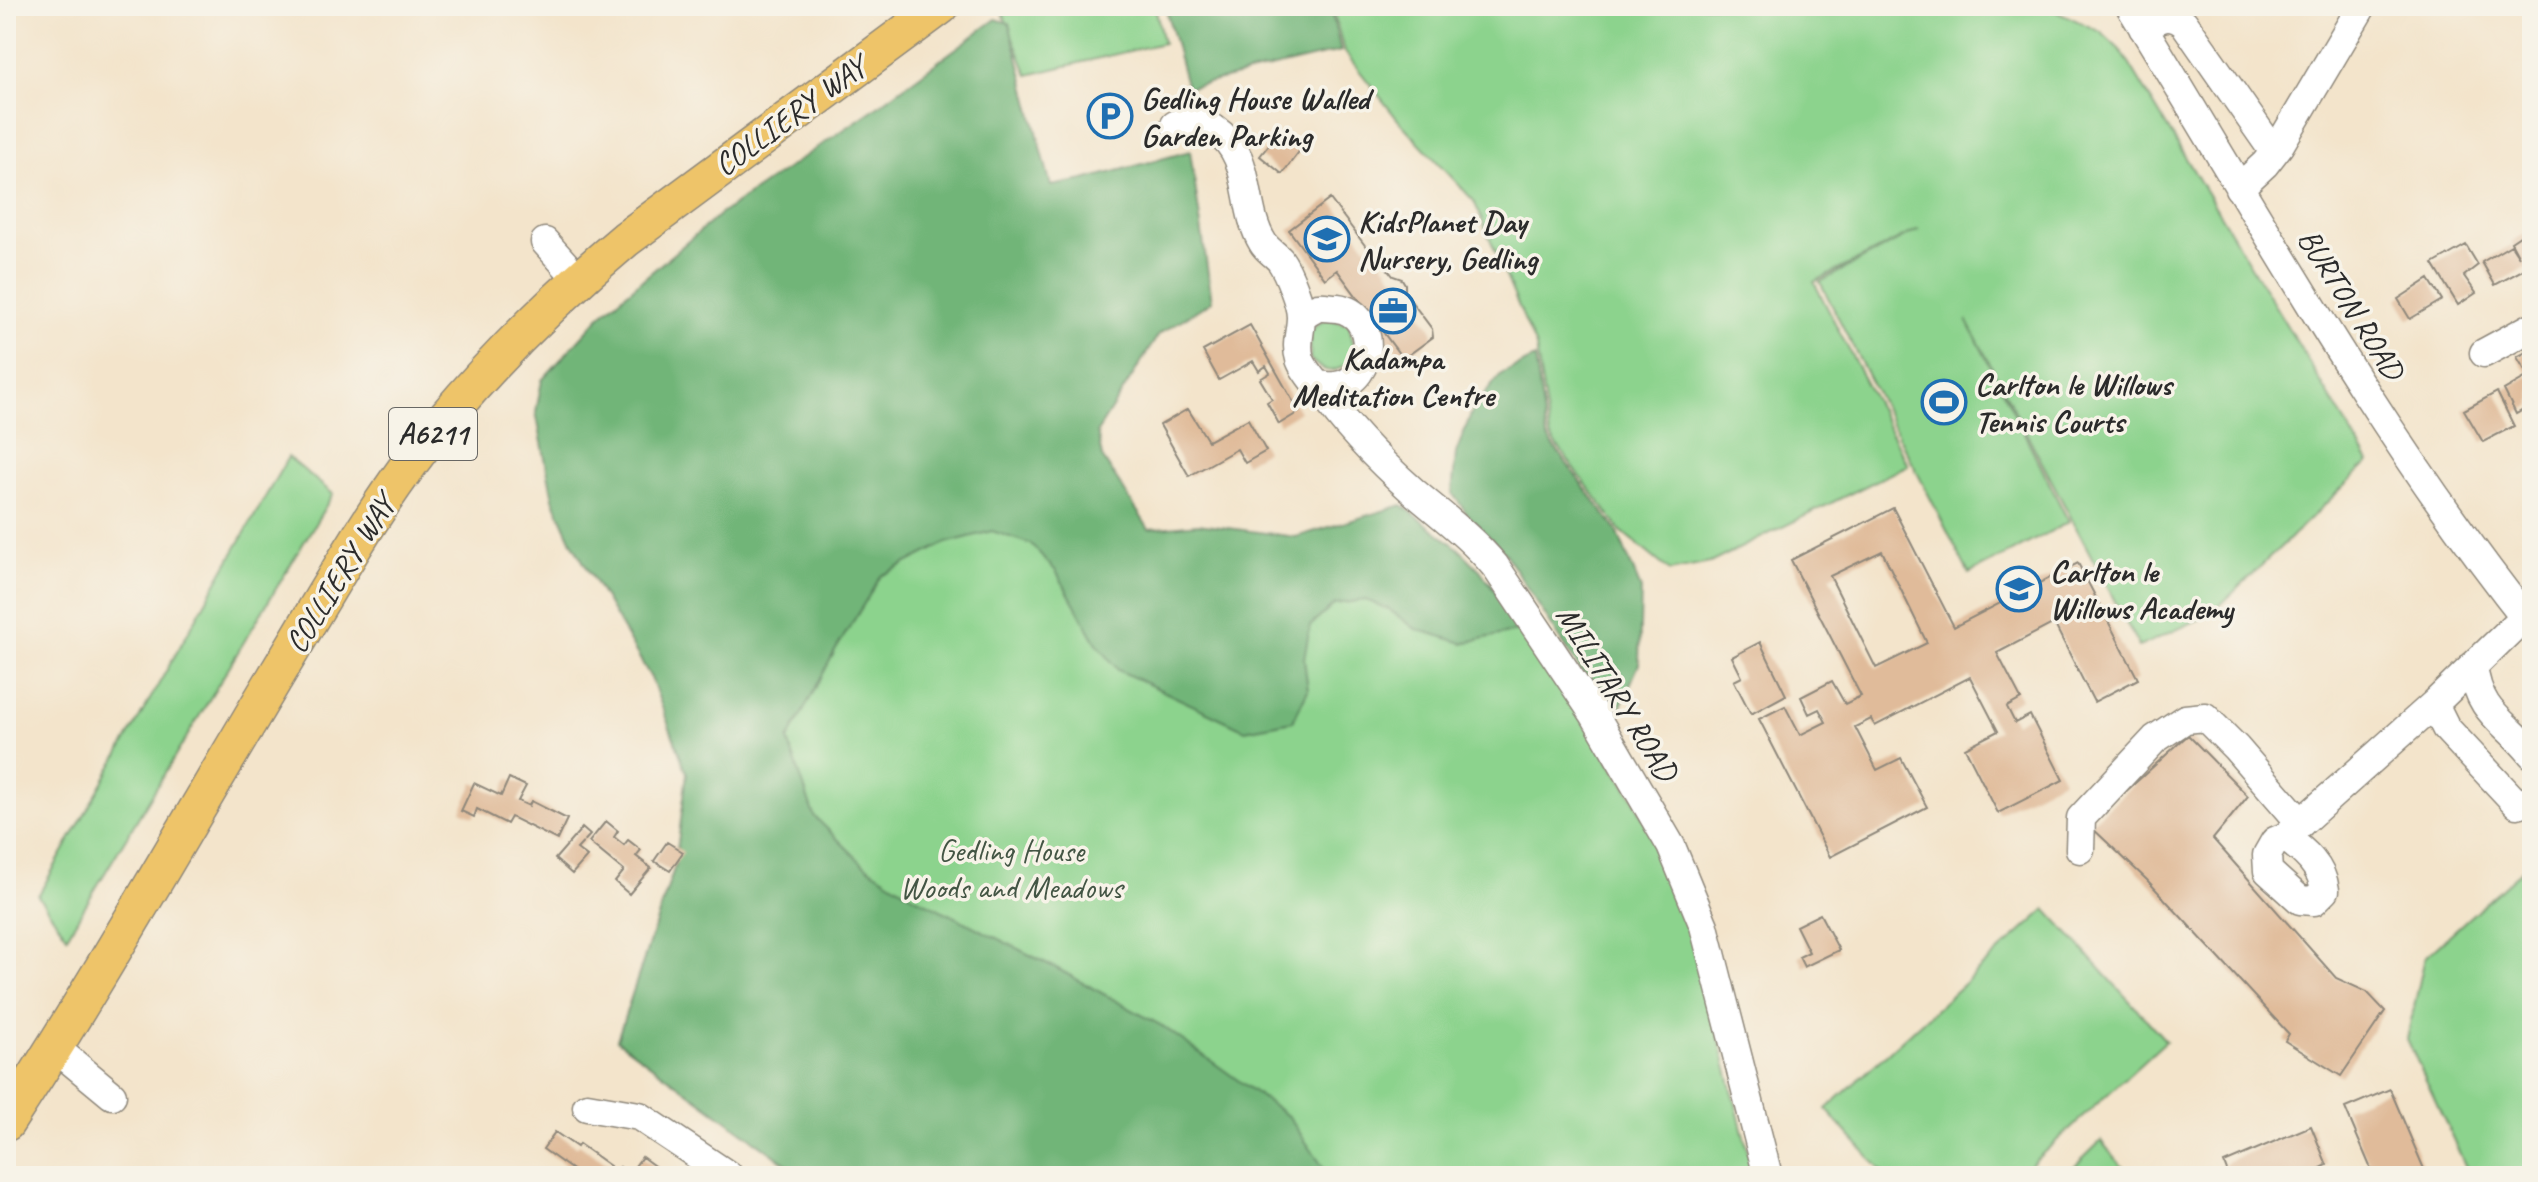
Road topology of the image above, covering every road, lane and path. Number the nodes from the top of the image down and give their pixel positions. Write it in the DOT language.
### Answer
graph roads {
  1 [pos="941,6"];
  2 [pos="2362,6"];
  3 [pos="2132,14"];
  4 [pos="1175,125"];
  5 [pos="2274,152"];
  6 [pos="2239,188"];
  7 [pos="545,242"];
  8 [pos="578,279"];
  9 [pos="1301,317"];
  10 [pos="2532,327"];
  11 [pos="2484,353"];
  12 [pos="1316,385"];
  13 [pos="2528,622"];
  14 [pos="2473,666"];
  15 [pos="2434,704"];
  16 [pos="2532,754"];
  17 [pos="2532,800"];
  18 [pos="2080,849"];
  19 [pos="54,1047"];
  20 [pos="112,1095"];
  21 [pos="587,1107"];
  22 [pos="6,1123"];
  23 [pos="729,1176"];
  24 [pos="1768,1176"];
  1 -- 8 [label="main road, COLLIERY WAY / A6211"];
  2 -- 5 [label="street"];
  3 -- 5 [label="street"];
  3 -- 6 [label="street, BURTON ROAD"];
  4 -- 9 [label="street"];
  5 -- 6 [label="street"];
  6 -- 13 [label="street, BURTON ROAD"];
  7 -- 8 [label="street"];
  8 -- 19 [label="main road, COLLIERY WAY / A6211"];
  9 -- 12 [label="street, MILITARY ROAD"];
  9 -- 12 [label="street"];
  10 -- 11 [label="street"];
  12 -- 24 [label="street, MILITARY ROAD"];
  13 -- 14 [label="street"];
  14 -- 15 [label="street"];
  14 -- 16 [label="street"];
  15 -- 17 [label="street"];
  15 -- 18 [label="street"];
  19 -- 20 [label="street"];
  19 -- 22 [label="main road, COLLIERY WAY / A6211"];
  21 -- 23 [label="street"];
}
